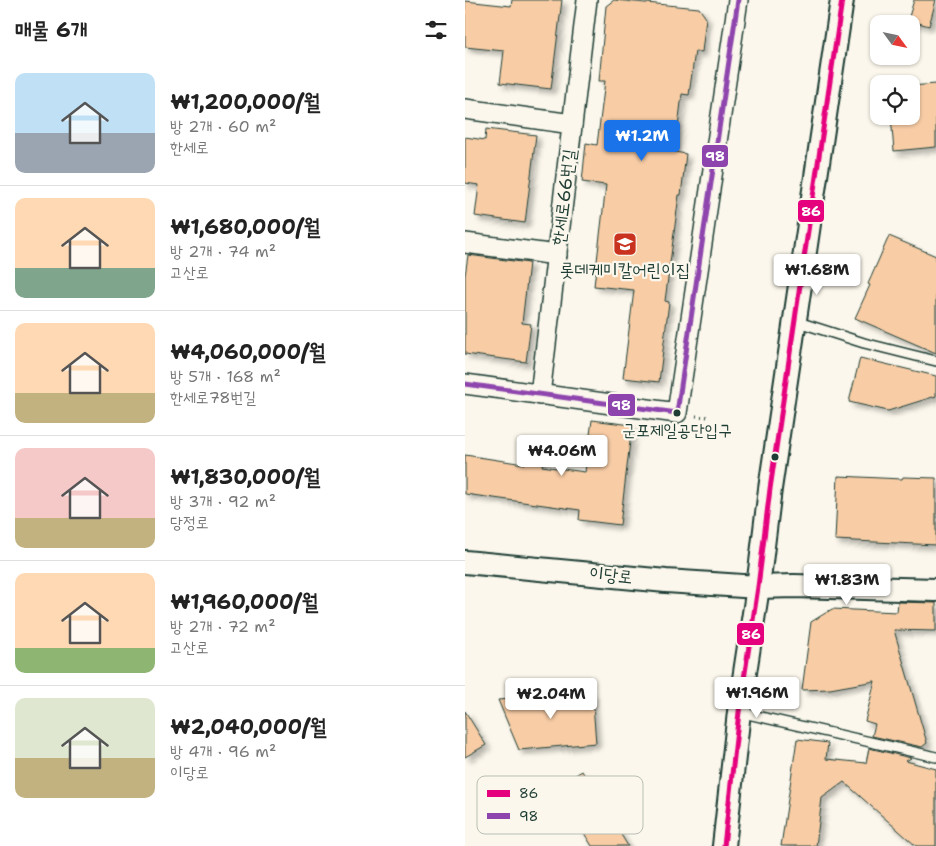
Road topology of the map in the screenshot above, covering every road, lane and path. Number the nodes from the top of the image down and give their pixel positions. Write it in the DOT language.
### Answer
graph roads {
  1 [pos="587,0"];
  2 [pos="738,0"];
  3 [pos="842,0"];
  4 [pos="465,109"];
  5 [pos="573,124"];
  6 [pos="465,243"];
  7 [pos="557,254"];
  8 [pos="795,321"];
  9 [pos="936,361"];
  10 [pos="465,384"];
  11 [pos="540,395"];
  12 [pos="465,562"];
  13 [pos="758,587"];
  14 [pos="936,590"];
  15 [pos="739,712"];
  16 [pos="936,757"];
  17 [pos="723,846"];
  1 -- 5 [label="street, 한세로66번길"];
  2 -- 11 [label="street"];
  3 -- 8 [label="street"];
  4 -- 5 [label="street"];
  5 -- 7 [label="street, 한세로66번길"];
  6 -- 7 [label="street"];
  7 -- 11 [label="street, 한세로66번길"];
  8 -- 9 [label="lane"];
  8 -- 13 [label="street"];
  10 -- 11 [label="street"];
  12 -- 13 [label="street, 이당로"];
  13 -- 14 [label="street, 이당로"];
  13 -- 15 [label="street"];
  15 -- 16 [label="lane"];
  15 -- 17 [label="street"];
}
